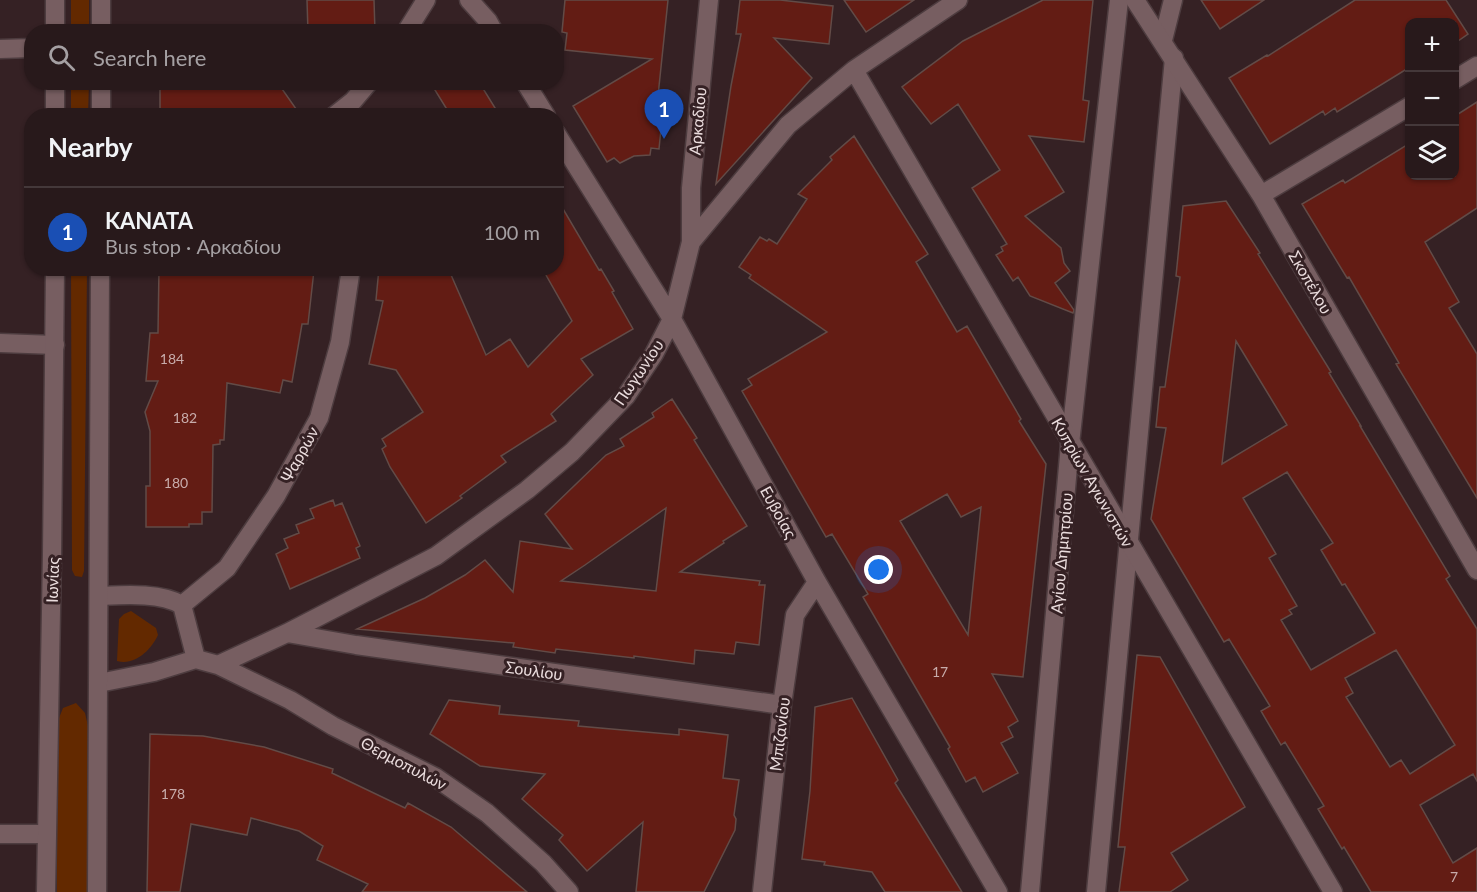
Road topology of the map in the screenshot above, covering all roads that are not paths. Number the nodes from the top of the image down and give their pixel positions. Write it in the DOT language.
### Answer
graph roads {
  1 [pos="55,0"];
  2 [pos="101,0"];
  3 [pos="426,0"];
  4 [pos="469,0"];
  5 [pos="709,0"];
  6 [pos="958,0"];
  7 [pos="1119,0"];
  8 [pos="1135,0"];
  9 [pos="1173,0"];
  10 [pos="55,24"];
  11 [pos="101,24"];
  12 [pos="411,24"];
  13 [pos="488,24"];
  14 [pos="1162,40"];
  15 [pos="24,48"];
  16 [pos="0,49"];
  17 [pos="1174,58"];
  18 [pos="1477,66"];
  19 [pos="854,70"];
  20 [pos="1459,77"];
  21 [pos="55,90"];
  22 [pos="101,90"];
  23 [pos="362,90"];
  24 [pos="530,90"];
  25 [pos="54,108"];
  26 [pos="101,108"];
  27 [pos="344,108"];
  28 [pos="541,108"];
  29 [pos="1405,109"];
  30 [pos="564,146"];
  31 [pos="1261,195"];
  32 [pos="691,242"];
  33 [pos="55,276"];
  34 [pos="100,276"];
  35 [pos="350,276"];
  36 [pos="672,319"];
  37 [pos="0,343"];
  38 [pos="55,345"];
  39 [pos="1070,444"];
  40 [pos="1129,545"];
  41 [pos="1477,570"];
  42 [pos="817,582"];
  43 [pos="99,596"];
  44 [pos="182,605"];
  45 [pos="287,633"];
  46 [pos="196,659"];
  47 [pos="218,665"];
  48 [pos="99,684"];
  49 [pos="782,705"];
  50 [pos="0,834"];
  51 [pos="45,834"];
  52 [pos="46,892"];
  53 [pos="98,892"];
  54 [pos="570,892"];
  55 [pos="762,892"];
  56 [pos="998,892"];
  57 [pos="1030,892"];
  58 [pos="1096,892"];
  59 [pos="1333,892"];
  1 -- 10 [label="street"];
  2 -- 11 [label="street"];
  3 -- 12 [label="street"];
  4 -- 13 [label="street"];
  5 -- 32 [label="street, Αρκαδίου"];
  6 -- 19 [label="street, Πωγωνίου"];
  7 -- 39 [label="street, Αγίου Δημητρίου"];
  8 -- 14 [label="street, Σκοπέλου"];
  9 -- 14 [label="street"];
  14 -- 17 [label="street, Σκοπέλου"];
  15 -- 16 [label="street"];
  17 -- 31 [label="street, Σκοπέλου"];
  17 -- 40 [label="street"];
  18 -- 20 [label="street"];
  19 -- 32 [label="street, Πωγωνίου"];
  19 -- 39 [label="street, Κυπρίων Αγωνιστών"];
  21 -- 25 [label="street"];
  22 -- 26 [label="street"];
  23 -- 27 [label="street"];
  24 -- 28 [label="street"];
  29 -- 31 [label="street"];
  30 -- 36 [label="street, Ευβοίας"];
  31 -- 41 [label="street, Σκοπέλου"];
  32 -- 36 [label="street, Πωγωνίου"];
  33 -- 38 [label="street, Ιωνίας"];
  34 -- 43 [label="street"];
  35 -- 44 [label="street, Ψαρρών"];
  36 -- 42 [label="street, Ευβοίας"];
  36 -- 45 [label="street, Πωγωνίου"];
  37 -- 38 [label="street"];
  38 -- 51 [label="street, Ιωνίας"];
  39 -- 40 [label="street, Κυπρίων Αγωνιστών"];
  39 -- 57 [label="street, Αγίου Δημητρίου"];
  40 -- 58 [label="street"];
  40 -- 59 [label="street, Κυπρίων Αγωνιστών"];
  42 -- 49 [label="street, Μπιζανίου"];
  42 -- 56 [label="street, Ευβοίας"];
  43 -- 44 [label="street"];
  43 -- 48 [label="street"];
  44 -- 46 [label="street"];
  45 -- 47 [label="street, Πωγωνίου"];
  45 -- 49 [label="street, Σουλίου"];
  46 -- 47 [label="street"];
  46 -- 48 [label="street"];
  47 -- 54 [label="street, Θερμοπυλών"];
  48 -- 53 [label="street"];
  49 -- 55 [label="street, Μπιζανίου"];
  50 -- 51 [label="street"];
  51 -- 52 [label="street, Ιωνίας"];
}
